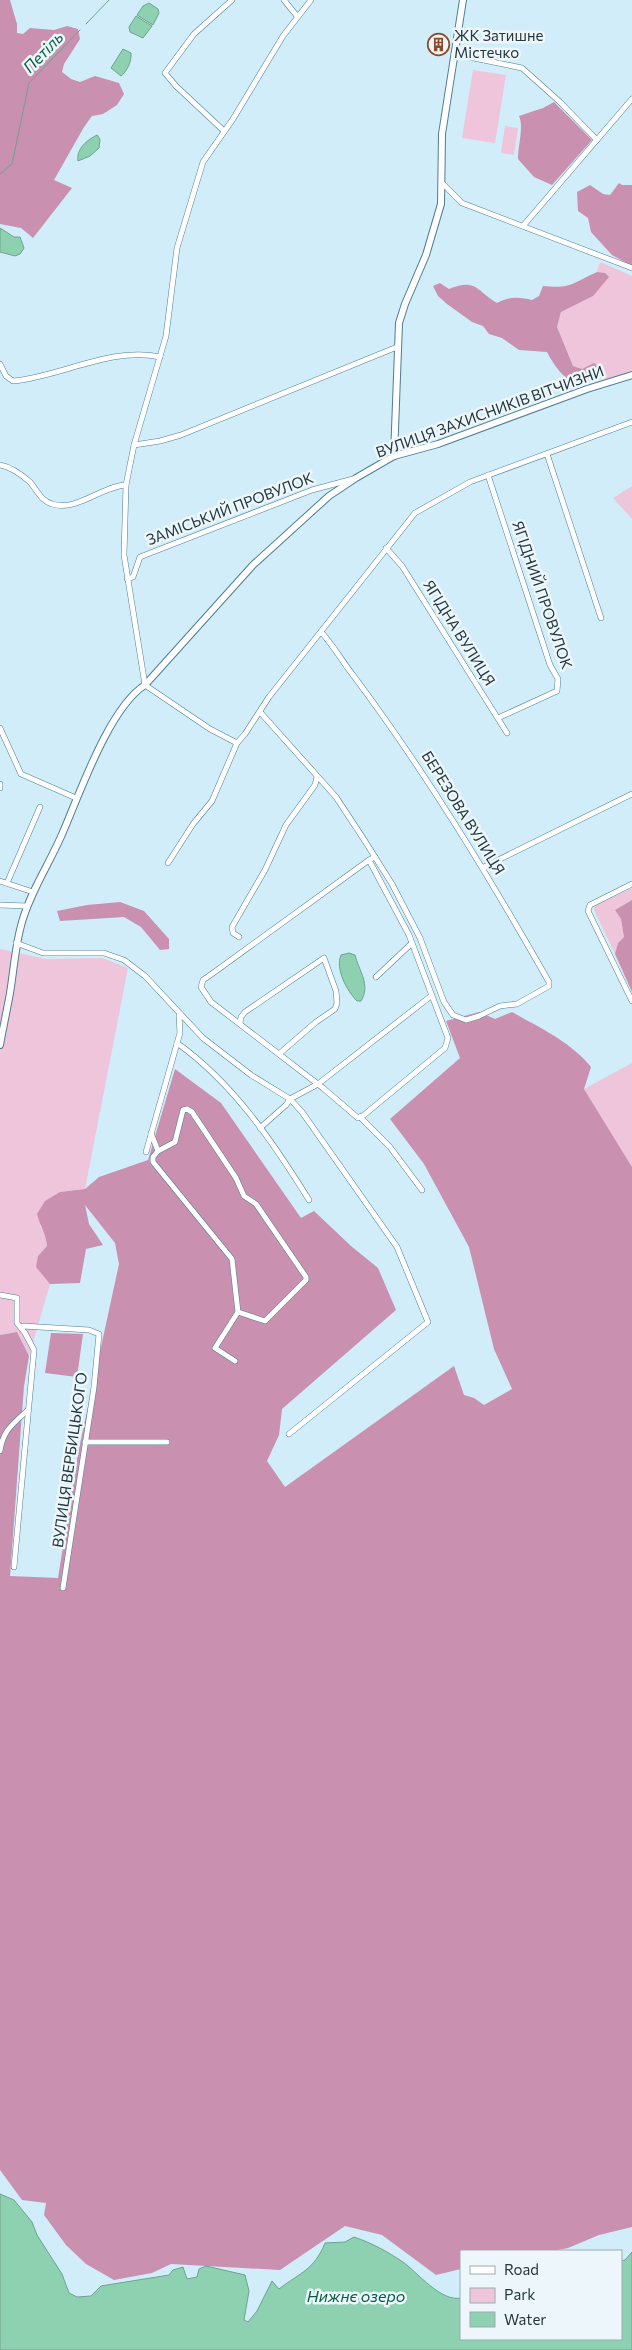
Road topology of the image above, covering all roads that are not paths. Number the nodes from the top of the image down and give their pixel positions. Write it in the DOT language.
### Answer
graph roads {
  1 [pos="232,0"];
  2 [pos="284,0"];
  3 [pos="311,0"];
  4 [pos="463,0"];
  5 [pos="297,16"];
  6 [pos="454,54"];
  7 [pos="632,99"];
  8 [pos="224,131"];
  9 [pos="597,140"];
  10 [pos="443,184"];
  11 [pos="523,226"];
  12 [pos="632,268"];
  13 [pos="397,347"];
  14 [pos="160,356"];
  15 [pos="0,364"];
  16 [pos="632,375"];
  17 [pos="632,422"];
  18 [pos="134,444"];
  19 [pos="548,454"];
  20 [pos="394,456"];
  21 [pos="0,465"];
  22 [pos="488,475"];
  23 [pos="356,478"];
  24 [pos="126,485"];
  25 [pos="386,548"];
  26 [pos="127,579"];
  27 [pos="601,618"];
  28 [pos="321,632"];
  29 [pos="145,685"];
  30 [pos="260,712"];
  31 [pos="498,718"];
  32 [pos="0,728"];
  33 [pos="507,733"];
  34 [pos="237,742"];
  35 [pos="317,777"];
  36 [pos="0,784"];
  37 [pos="0,788"];
  38 [pos="632,794"];
  39 [pos="76,798"];
  40 [pos="40,807"];
  41 [pos="375,857"];
  42 [pos="369,860"];
  43 [pos="168,863"];
  44 [pos="484,867"];
  45 [pos="0,881"];
  46 [pos="7,883"];
  47 [pos="632,884"];
  48 [pos="33,892"];
  49 [pos="0,905"];
  50 [pos="28,906"];
  51 [pos="238,937"];
  52 [pos="16,943"];
  53 [pos="411,944"];
  54 [pos="376,977"];
  55 [pos="431,996"];
  56 [pos="632,1001"];
  57 [pos="178,1014"];
  58 [pos="240,1023"];
  59 [pos="177,1043"];
  60 [pos="0,1045"];
  61 [pos="280,1054"];
  62 [pos="318,1084"];
  63 [pos="290,1099"];
  64 [pos="360,1117"];
  65 [pos="260,1128"];
  66 [pos="151,1133"];
  67 [pos="158,1151"];
  68 [pos="146,1152"];
  69 [pos="422,1190"];
  70 [pos="309,1200"];
  71 [pos="0,1295"];
  72 [pos="238,1312"];
  73 [pos="22,1329"];
  74 [pos="236,1361"];
  75 [pos="28,1410"];
  76 [pos="289,1434"];
  77 [pos="85,1442"];
  78 [pos="167,1442"];
  79 [pos="0,1451"];
  80 [pos="14,1567"];
  81 [pos="63,1588"];
  1 -- 8 [label="street"];
  2 -- 5 [label="street"];
  3 -- 5 [label="street"];
  4 -- 6 [label="street"];
  5 -- 8 [label="street"];
  6 -- 9 [label="street"];
  6 -- 10 [label="street"];
  7 -- 9 [label="street"];
  8 -- 14 [label="street"];
  9 -- 11 [label="street"];
  10 -- 11 [label="street"];
  10 -- 13 [label="street"];
  11 -- 12 [label="street"];
  13 -- 18 [label="street"];
  13 -- 20 [label="street"];
  14 -- 15 [label="street"];
  14 -- 18 [label="street"];
  16 -- 20 [label="street, ВУЛИЦЯ ЗАХИСНИКІВ ВІТЧИЗНИ"];
  17 -- 19 [label="street"];
  18 -- 24 [label="street"];
  19 -- 22 [label="street"];
  19 -- 27 [label="street"];
  20 -- 23 [label="street, ВУЛИЦЯ ЗАХИСНИКІВ ВІТЧИЗНИ"];
  21 -- 24 [label="street"];
  22 -- 25 [label="street"];
  22 -- 31 [label="street, ЯГІДНИЙ ПРОВУЛОК"];
  23 -- 26 [label="street, ЗАМІСЬКИЙ ПРОВУЛОК"];
  23 -- 29 [label="street, ВУЛИЦЯ ЗАХИСНИКІВ ВІТЧИЗНИ"];
  24 -- 26 [label="street"];
  25 -- 28 [label="street"];
  25 -- 31 [label="street, ЯГІДНА ВУЛИЦЯ"];
  26 -- 29 [label="street"];
  28 -- 30 [label="street"];
  28 -- 44 [label="street, БЕРЕЗОВА ВУЛИЦЯ"];
  29 -- 34 [label="street"];
  29 -- 39 [label="street, ВУЛИЦЯ ЗАХИСНИКІВ ВІТЧИЗНИ"];
  30 -- 34 [label="street"];
  30 -- 35 [label="street"];
  31 -- 33 [label="street, ЯГІДНА ВУЛИЦЯ"];
  32 -- 39 [label="street"];
  34 -- 43 [label="street"];
  35 -- 41 [label="street"];
  35 -- 51 [label="street"];
  36 -- 37 [label="street"];
  38 -- 44 [label="street"];
  39 -- 48 [label="street, ВУЛИЦЯ ЗАХИСНИКІВ ВІТЧИЗНИ"];
  40 -- 46 [label="street"];
  41 -- 42 [label="street"];
  41 -- 44 [label="street, БЕРЕЗОВА ВУЛИЦЯ"];
  42 -- 53 [label="street"];
  42 -- 58 [label="street"];
  45 -- 46 [label="street"];
  46 -- 48 [label="street"];
  47 -- 56 [label="street"];
  48 -- 50 [label="street, ВУЛИЦЯ ЗАХИСНИКІВ ВІТЧИЗНИ"];
  49 -- 50 [label="street"];
  50 -- 52 [label="street, ВУЛИЦЯ ЗАХИСНИКІВ ВІТЧИЗНИ"];
  52 -- 57 [label="street"];
  52 -- 60 [label="street, ВУЛИЦЯ ЗАХИСНИКІВ ВІТЧИЗНИ"];
  53 -- 54 [label="street"];
  53 -- 55 [label="street"];
  55 -- 62 [label="street"];
  55 -- 64 [label="street"];
  57 -- 59 [label="street"];
  57 -- 63 [label="street"];
  58 -- 61 [label="street"];
  58 -- 61 [label="street"];
  59 -- 65 [label="street"];
  59 -- 66 [label="street"];
  61 -- 62 [label="street"];
  62 -- 63 [label="street"];
  62 -- 64 [label="street"];
  63 -- 65 [label="street"];
  63 -- 76 [label="street"];
  64 -- 69 [label="street"];
  65 -- 70 [label="street"];
  66 -- 67 [label="street"];
  66 -- 68 [label="street"];
  67 -- 72 [label="street"];
  67 -- 72 [label="street"];
  71 -- 73 [label="street"];
  72 -- 74 [label="street"];
  73 -- 75 [label="street"];
  73 -- 77 [label="street, ВУЛИЦЯ ВЕРБИЦЬКОГО"];
  75 -- 79 [label="street"];
  75 -- 80 [label="street"];
  77 -- 78 [label="street"];
  77 -- 81 [label="street, ВУЛИЦЯ ВЕРБИЦЬКОГО"];
}
